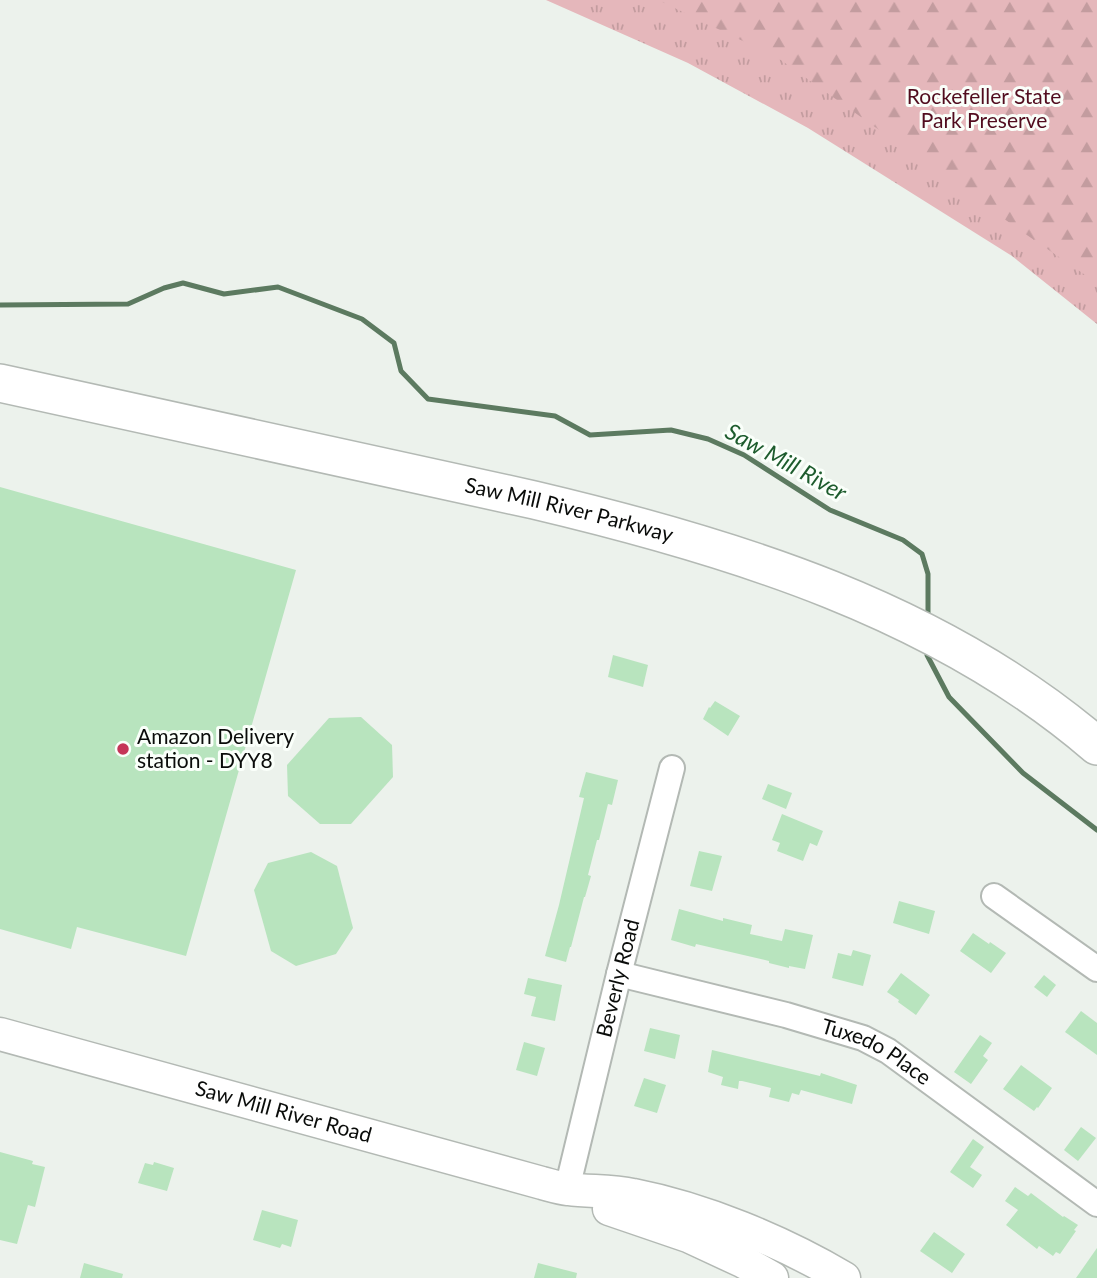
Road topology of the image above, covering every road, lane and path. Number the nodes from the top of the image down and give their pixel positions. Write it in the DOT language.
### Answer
graph roads {
  1 [pos="0,362"];
  2 [pos="0,383"];
  3 [pos="911,613"];
  4 [pos="957,637"];
  5 [pos="1097,719"];
  6 [pos="1097,746"];
  7 [pos="672,768"];
  8 [pos="994,896"];
  9 [pos="1097,969"];
  10 [pos="619,974"];
  11 [pos="0,1034"];
  12 [pos="567,1189"];
  13 [pos="1097,1204"];
  14 [pos="772,1278"];
  15 [pos="844,1278"];
  1 -- 3 [label="highway, Saw Mill River Parkway"];
  2 -- 3 [label="highway, Saw Mill River Parkway"];
  3 -- 4 [label="highway, Saw Mill River Parkway"];
  4 -- 5 [label="highway, Saw Mill River Parkway"];
  4 -- 6 [label="highway, Saw Mill River Parkway"];
  7 -- 10 [label="street, Beverly Road"];
  8 -- 9 [label="street"];
  10 -- 12 [label="street, Beverly Road"];
  10 -- 13 [label="street, Tuxedo Place"];
  11 -- 12 [label="main road, Saw Mill River Road"];
  12 -- 14 [label="main road, Saw Mill River Road"];
  12 -- 15 [label="main road, Saw Mill River Road"];
}
